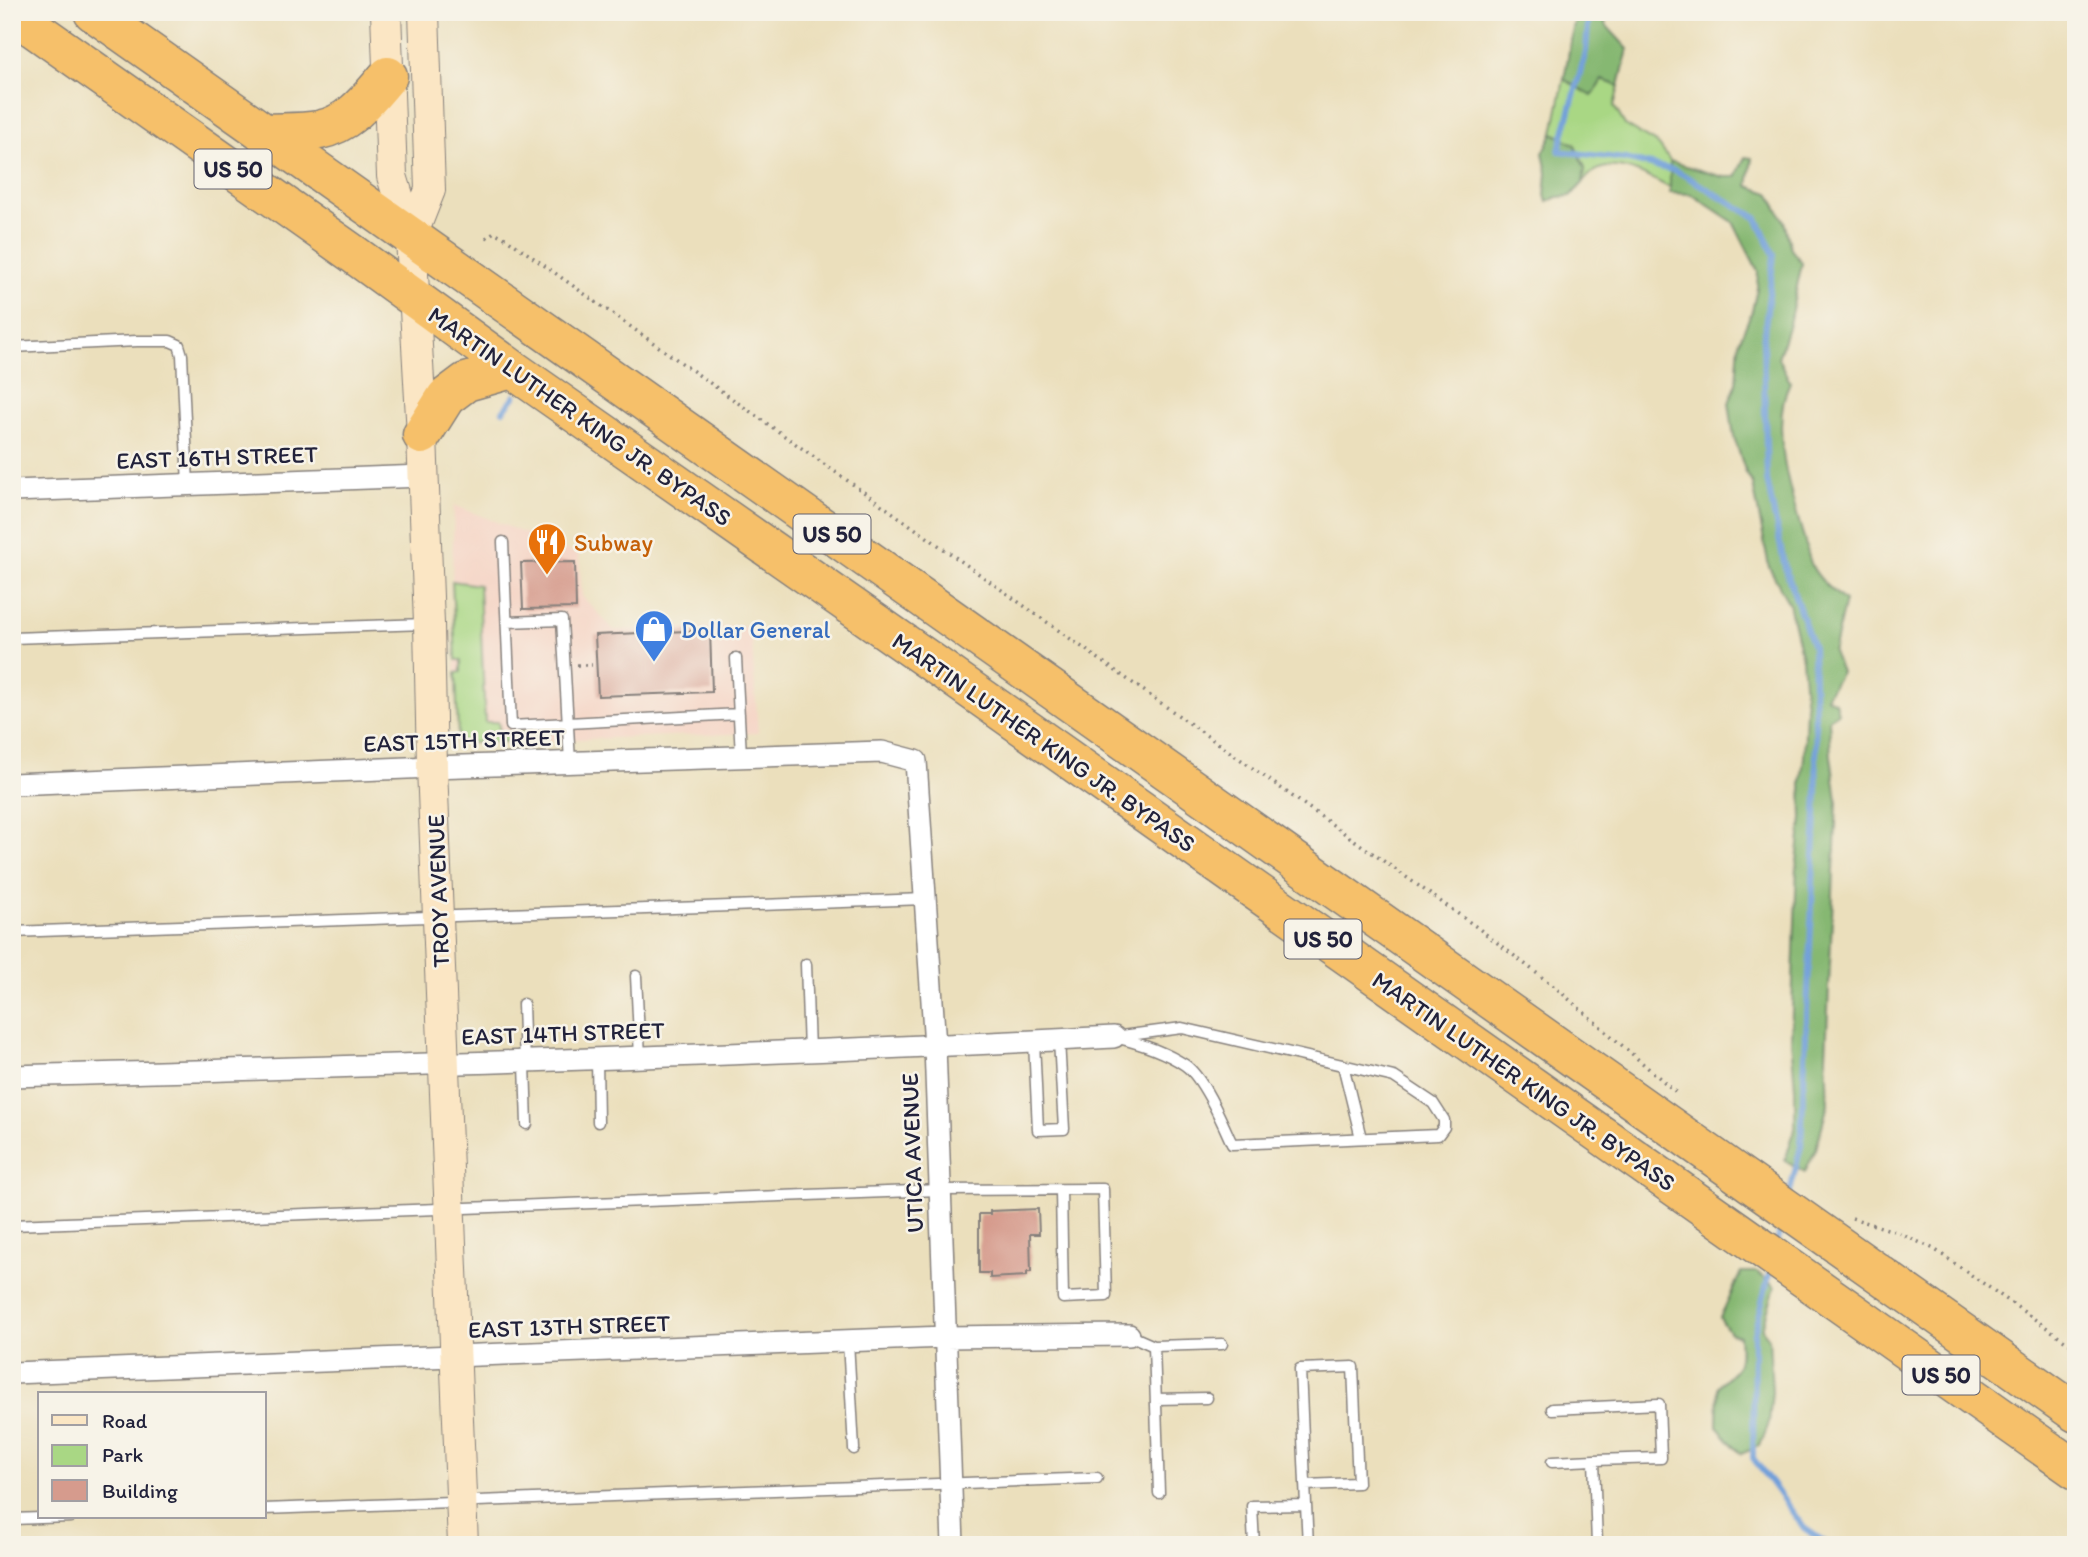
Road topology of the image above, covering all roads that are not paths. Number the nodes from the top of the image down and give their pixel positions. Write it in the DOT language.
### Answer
graph roads {
  1 [pos="93,12"];
  2 [pos="386,12"];
  3 [pos="424,12"];
  4 [pos="12,13"];
  5 [pos="388,76"];
  6 [pos="263,133"];
  7 [pos="411,238"];
  8 [pos="414,298"];
  9 [pos="12,347"];
  10 [pos="512,369"];
  11 [pos="422,435"];
  12 [pos="423,476"];
  13 [pos="188,485"];
  14 [pos="12,491"];
  15 [pos="503,542"];
  16 [pos="507,622"];
  17 [pos="429,624"];
  18 [pos="12,638"];
  19 [pos="736,658"];
  20 [pos="739,714"];
  21 [pos="568,723"];
  22 [pos="741,756"];
  23 [pos="916,761"];
  24 [pos="570,762"];
  25 [pos="432,766"];
  26 [pos="12,784"];
  27 [pos="925,898"];
  28 [pos="439,916"];
  29 [pos="12,932"];
  30 [pos="806,964"];
  31 [pos="636,976"];
  32 [pos="523,1004"];
  33 [pos="1114,1037"];
  34 [pos="1059,1040"];
  35 [pos="1034,1041"];
  36 [pos="935,1046"];
  37 [pos="809,1051"];
  38 [pos="640,1057"];
  39 [pos="597,1058"];
  40 [pos="526,1061"];
  41 [pos="445,1064"];
  42 [pos="1343,1065"];
  43 [pos="12,1076"];
  44 [pos="598,1122"];
  45 [pos="527,1124"];
  46 [pos="1361,1138"];
  47 [pos="940,1190"];
  48 [pos="1061,1190"];
  49 [pos="451,1209"];
  50 [pos="12,1225"];
  51 [pos="1129,1335"];
  52 [pos="945,1337"];
  53 [pos="848,1340"];
  54 [pos="1222,1344"];
  55 [pos="1154,1346"];
  56 [pos="457,1357"];
  57 [pos="12,1373"];
  58 [pos="1207,1398"];
  59 [pos="1156,1399"];
  60 [pos="1552,1409"];
  61 [pos="2076,1413"];
  62 [pos="854,1449"];
  63 [pos="1594,1460"];
  64 [pos="1552,1462"];
  65 [pos="2076,1470"];
  66 [pos="1097,1478"];
  67 [pos="950,1484"];
  68 [pos="1305,1485"];
  69 [pos="1159,1493"];
  70 [pos="462,1502"];
  71 [pos="1306,1505"];
  72 [pos="266,1509"];
  73 [pos="41,1518"];
  74 [pos="12,1519"];
  75 [pos="463,1545"];
  76 [pos="953,1545"];
  77 [pos="1254,1545"];
  78 [pos="1308,1545"];
  79 [pos="1597,1545"];
  1 -- 6 [label="highway, MARTIN LUTHER KING JR. BYPASS / US 50"];
  2 -- 5 [label="street, TROY AVENUE"];
  3 -- 7 [label="street, TROY AVENUE"];
  4 -- 8 [label="highway, MARTIN LUTHER KING JR. BYPASS / US 50"];
  5 -- 6 [label="highway"];
  5 -- 7 [label="street, TROY AVENUE"];
  6 -- 7 [label="highway, MARTIN LUTHER KING JR. BYPASS / US 50"];
  7 -- 8 [label="street, TROY AVENUE"];
  7 -- 61 [label="highway, MARTIN LUTHER KING JR. BYPASS / US 50"];
  8 -- 10 [label="highway, MARTIN LUTHER KING JR. BYPASS / US 50"];
  8 -- 11 [label="street, TROY AVENUE"];
  9 -- 13 [label="lane"];
  10 -- 11 [label="highway"];
  10 -- 65 [label="highway, MARTIN LUTHER KING JR. BYPASS / US 50"];
  11 -- 12 [label="street, TROY AVENUE"];
  12 -- 13 [label="street, EAST 16TH STREET"];
  12 -- 17 [label="street, TROY AVENUE"];
  13 -- 14 [label="street, EAST 16TH STREET"];
  15 -- 16 [label="lane"];
  16 -- 21 [label="lane"];
  16 -- 21 [label="lane"];
  17 -- 18 [label="lane"];
  17 -- 25 [label="street, TROY AVENUE"];
  19 -- 20 [label="lane"];
  20 -- 21 [label="lane"];
  20 -- 22 [label="lane"];
  21 -- 24 [label="lane"];
  22 -- 23 [label="street, EAST 15TH STREET"];
  22 -- 24 [label="street, EAST 15TH STREET"];
  23 -- 27 [label="street, UTICA AVENUE"];
  24 -- 25 [label="street, EAST 15TH STREET"];
  25 -- 26 [label="street, EAST 15TH STREET"];
  25 -- 28 [label="street, TROY AVENUE"];
  27 -- 28 [label="lane"];
  27 -- 36 [label="street, UTICA AVENUE"];
  28 -- 29 [label="lane"];
  28 -- 41 [label="street, TROY AVENUE"];
  30 -- 37 [label="lane"];
  31 -- 38 [label="lane"];
  32 -- 40 [label="lane"];
  33 -- 34 [label="street, EAST 14TH STREET"];
  33 -- 42 [label="lane"];
  33 -- 46 [label="lane"];
  34 -- 35 [label="street, EAST 14TH STREET"];
  34 -- 35 [label="lane"];
  35 -- 36 [label="street, EAST 14TH STREET"];
  36 -- 37 [label="street, EAST 14TH STREET"];
  36 -- 47 [label="street, UTICA AVENUE"];
  37 -- 38 [label="street, EAST 14TH STREET"];
  38 -- 39 [label="street, EAST 14TH STREET"];
  39 -- 40 [label="street, EAST 14TH STREET"];
  39 -- 44 [label="lane"];
  40 -- 41 [label="street, EAST 14TH STREET"];
  40 -- 45 [label="lane"];
  41 -- 43 [label="street, EAST 14TH STREET"];
  41 -- 49 [label="street, TROY AVENUE"];
  42 -- 46 [label="lane"];
  42 -- 46 [label="lane"];
  47 -- 48 [label="lane"];
  47 -- 49 [label="lane"];
  47 -- 52 [label="street, UTICA AVENUE"];
  48 -- 48 [label="lane"];
  49 -- 50 [label="lane"];
  49 -- 56 [label="street, TROY AVENUE"];
  51 -- 52 [label="street, EAST 13TH STREET"];
  51 -- 55 [label="lane"];
  52 -- 53 [label="street, EAST 13TH STREET"];
  52 -- 67 [label="street, UTICA AVENUE"];
  53 -- 56 [label="street, EAST 13TH STREET"];
  53 -- 62 [label="lane"];
  54 -- 55 [label="lane"];
  55 -- 59 [label="lane"];
  56 -- 57 [label="street, EAST 13TH STREET"];
  56 -- 70 [label="street, TROY AVENUE"];
  58 -- 59 [label="lane"];
  59 -- 69 [label="lane"];
  60 -- 63 [label="lane"];
  63 -- 64 [label="lane"];
  63 -- 79 [label="lane"];
  66 -- 67 [label="lane"];
  67 -- 70 [label="lane"];
  67 -- 76 [label="street, UTICA AVENUE"];
  68 -- 68 [label="lane"];
  68 -- 71 [label="lane"];
  70 -- 72 [label="lane"];
  70 -- 75 [label="street, TROY AVENUE"];
  71 -- 77 [label="lane"];
  71 -- 78 [label="lane"];
  73 -- 74 [label="lane"];
}
